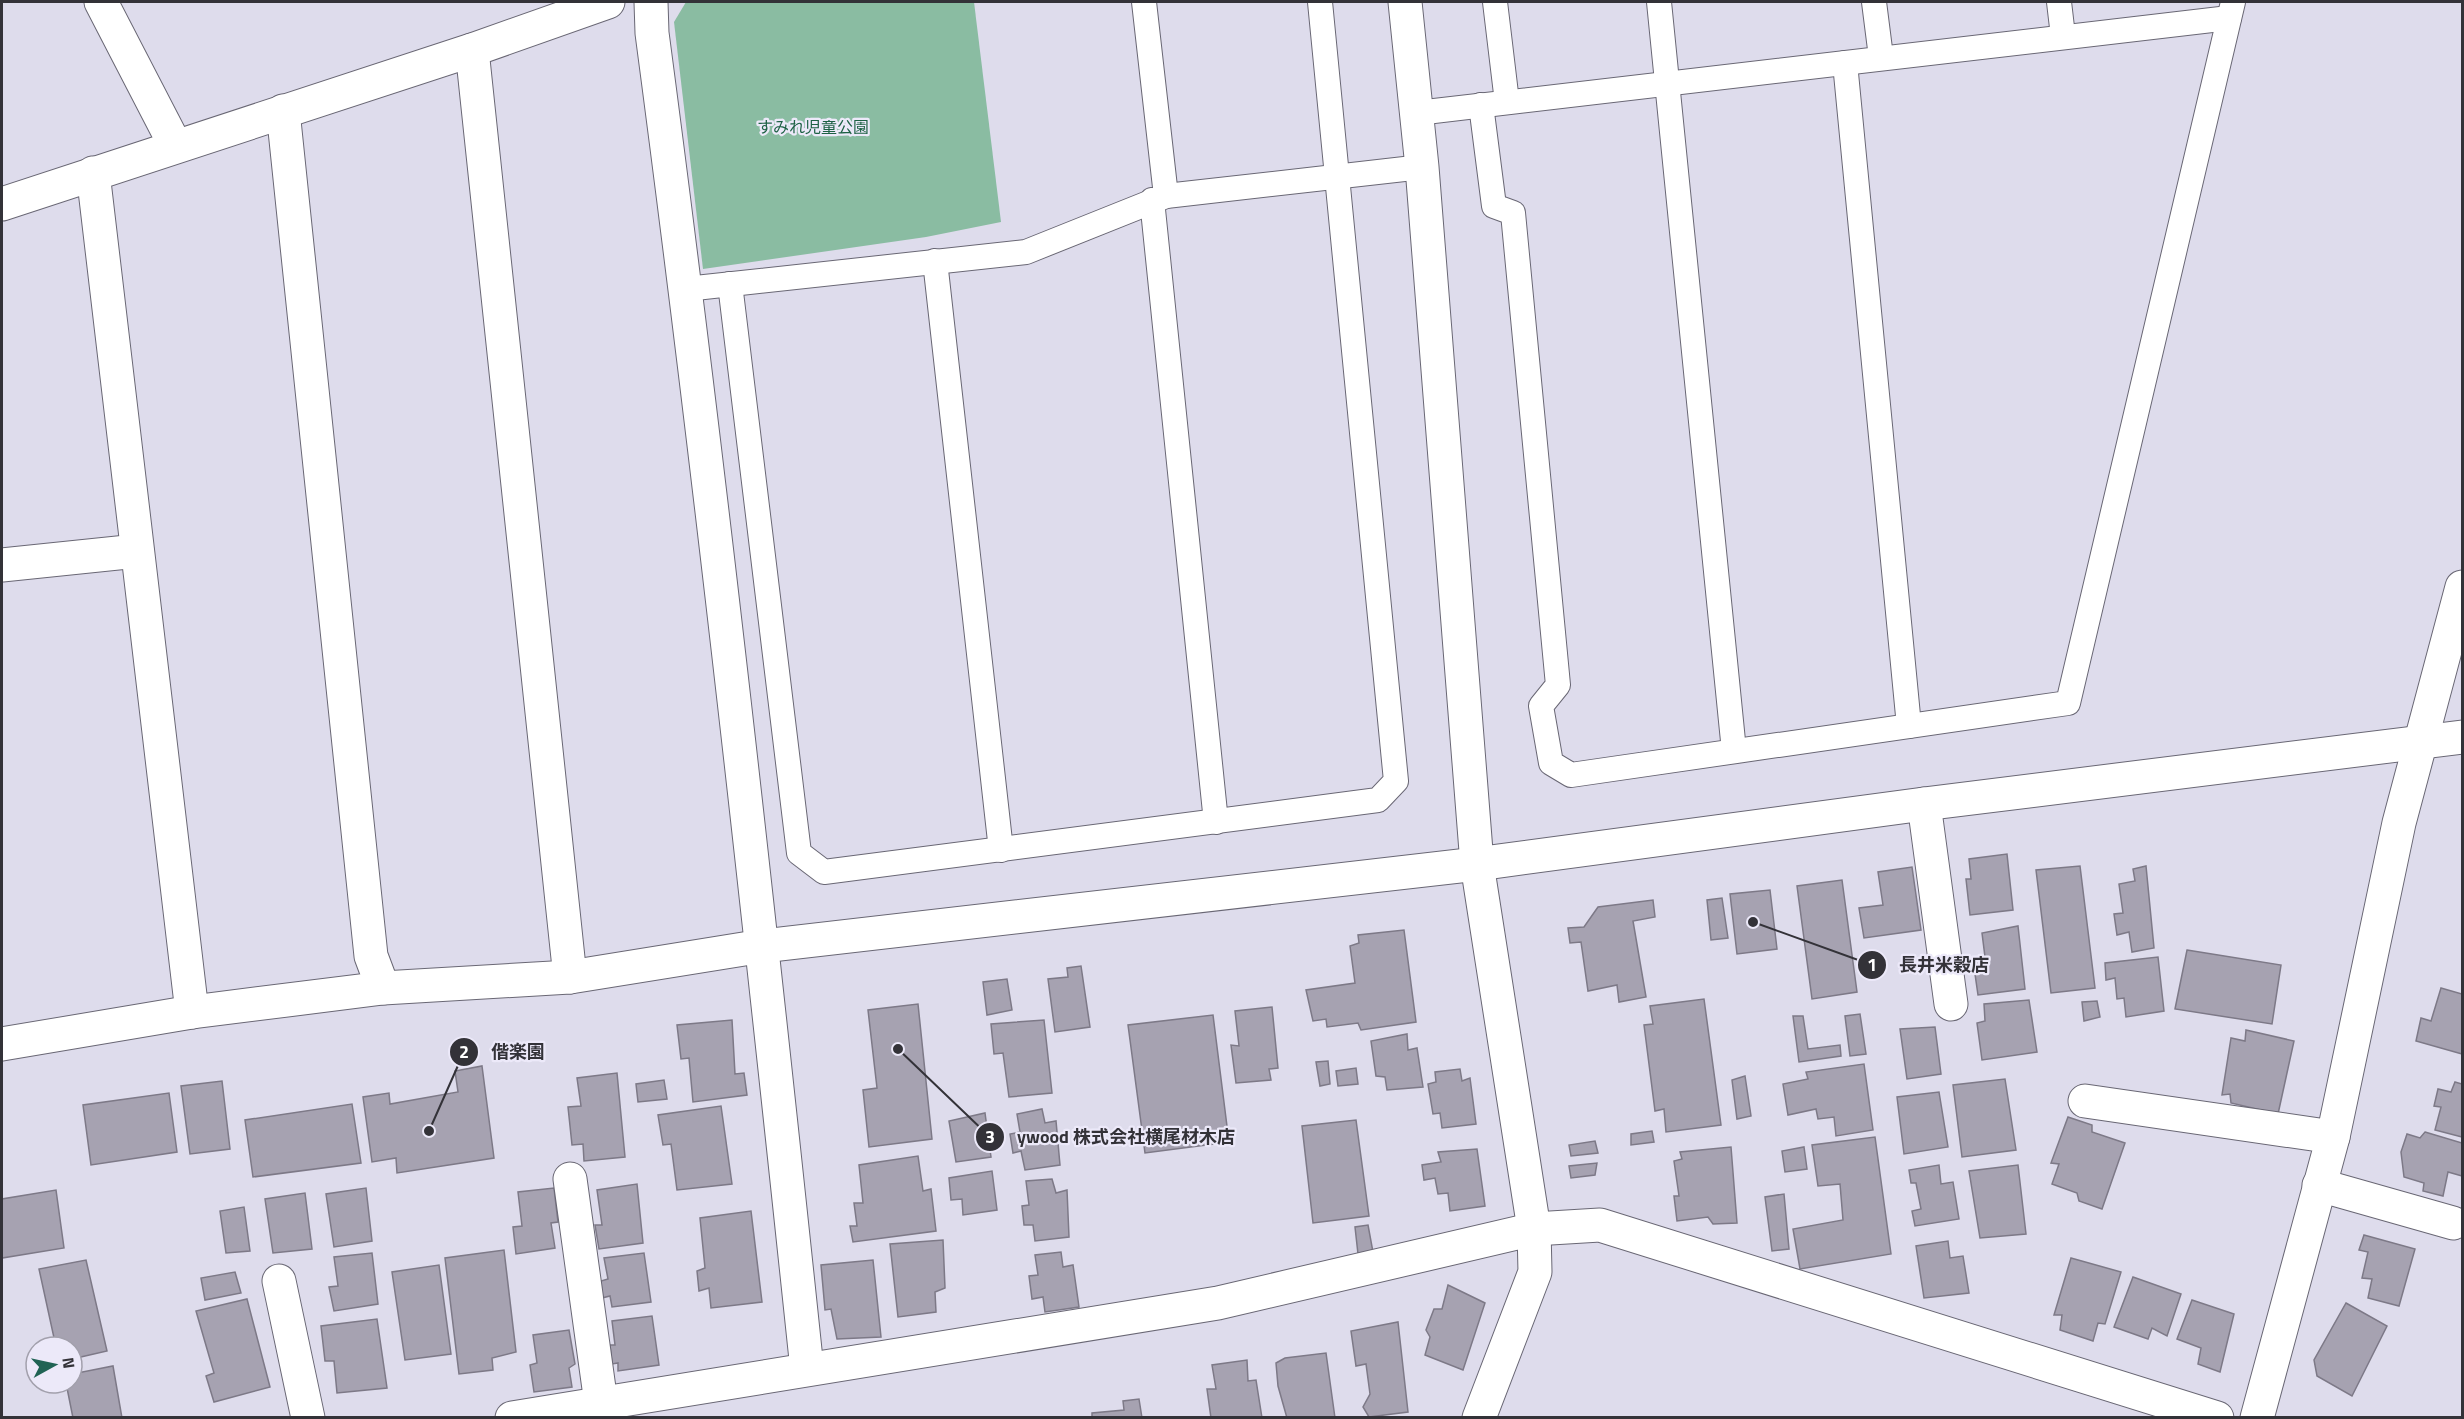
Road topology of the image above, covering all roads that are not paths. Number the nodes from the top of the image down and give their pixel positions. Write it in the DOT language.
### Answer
graph roads {
  1 [pos="101,2"];
  2 [pos="608,2"];
  3 [pos="651,2"];
  4 [pos="1144,2"];
  5 [pos="1320,2"];
  6 [pos="1405,2"];
  7 [pos="1494,2"];
  8 [pos="1659,2"];
  9 [pos="1874,2"];
  10 [pos="2060,2"];
  11 [pos="2231,10"];
  12 [pos="2063,36"];
  13 [pos="472,50"];
  14 [pos="1881,57"];
  15 [pos="1845,63"];
  16 [pos="1668,84"];
  17 [pos="1507,102"];
  18 [pos="1481,105"];
  19 [pos="283,111"];
  20 [pos="1417,113"];
  21 [pos="175,145"];
  22 [pos="1422,167"];
  23 [pos="93,172"];
  24 [pos="1337,175"];
  25 [pos="1159,198"];
  26 [pos="2,204"];
  27 [pos="935,261"];
  28 [pos="730,284"];
  29 [pos="686,289"];
  30 [pos="137,551"];
  31 [pos="2,565"];
  32 [pos="2463,588"];
  33 [pos="1909,726"];
  34 [pos="2463,737"];
  35 [pos="2420,744"];
  36 [pos="1734,751"];
  37 [pos="1924,804"];
  38 [pos="1216,822"];
  39 [pos="1001,850"];
  40 [pos="1477,864"];
  41 [pos="762,946"];
  42 [pos="570,977"];
  43 [pos="383,988"];
  44 [pos="1951,1004"];
  45 [pos="192,1012"];
  46 [pos="2,1044"];
  47 [pos="2085,1101"];
  48 [pos="2333,1137"];
  49 [pos="570,1179"];
  50 [pos="2319,1185"];
  51 [pos="2453,1223"];
  52 [pos="1534,1229"];
  53 [pos="279,1281"];
  54 [pos="807,1369"];
  55 [pos="601,1403"];
  56 [pos="308,1418"];
  57 [pos="512,1418"];
  58 [pos="1479,1418"];
  59 [pos="2217,1418"];
  60 [pos="2257,1418"];
  1 -- 21 [label="street"];
  2 -- 13 [label="street"];
  3 -- 29 [label="street"];
  4 -- 25 [label="lane"];
  5 -- 24 [label="lane"];
  6 -- 20 [label="street"];
  7 -- 17 [label="lane"];
  8 -- 16 [label="lane"];
  9 -- 14 [label="lane"];
  10 -- 12 [label="lane"];
  11 -- 12 [label="lane"];
  11 -- 33 [label="lane"];
  12 -- 14 [label="lane"];
  13 -- 19 [label="street"];
  13 -- 42 [label="street"];
  14 -- 15 [label="lane"];
  15 -- 16 [label="lane"];
  15 -- 33 [label="lane"];
  16 -- 17 [label="lane"];
  16 -- 36 [label="lane"];
  17 -- 18 [label="lane"];
  18 -- 20 [label="lane"];
  18 -- 36 [label="lane"];
  19 -- 21 [label="street"];
  19 -- 43 [label="street"];
  20 -- 22 [label="street"];
  21 -- 23 [label="street"];
  22 -- 24 [label="lane"];
  22 -- 40 [label="street"];
  23 -- 26 [label="street"];
  23 -- 30 [label="street"];
  24 -- 25 [label="lane"];
  24 -- 38 [label="lane"];
  25 -- 27 [label="lane"];
  25 -- 38 [label="lane"];
  27 -- 28 [label="lane"];
  27 -- 39 [label="lane"];
  28 -- 29 [label="lane"];
  28 -- 39 [label="lane"];
  29 -- 41 [label="street"];
  30 -- 31 [label="street"];
  30 -- 45 [label="street"];
  32 -- 35 [label="street"];
  33 -- 36 [label="lane"];
  34 -- 35 [label="street"];
  35 -- 37 [label="street"];
  35 -- 48 [label="street"];
  37 -- 40 [label="street"];
  37 -- 44 [label="street"];
  38 -- 39 [label="lane"];
  40 -- 41 [label="street"];
  40 -- 52 [label="street"];
  41 -- 42 [label="street"];
  41 -- 54 [label="street"];
  42 -- 43 [label="street"];
  43 -- 45 [label="street"];
  45 -- 46 [label="street"];
  47 -- 48 [label="street"];
  48 -- 50 [label="street"];
  49 -- 55 [label="street"];
  50 -- 51 [label="street"];
  50 -- 60 [label="street"];
  52 -- 54 [label="street"];
  52 -- 58 [label="street"];
  52 -- 59 [label="street"];
  53 -- 56 [label="street"];
  54 -- 55 [label="street"];
  55 -- 57 [label="street"];
}
